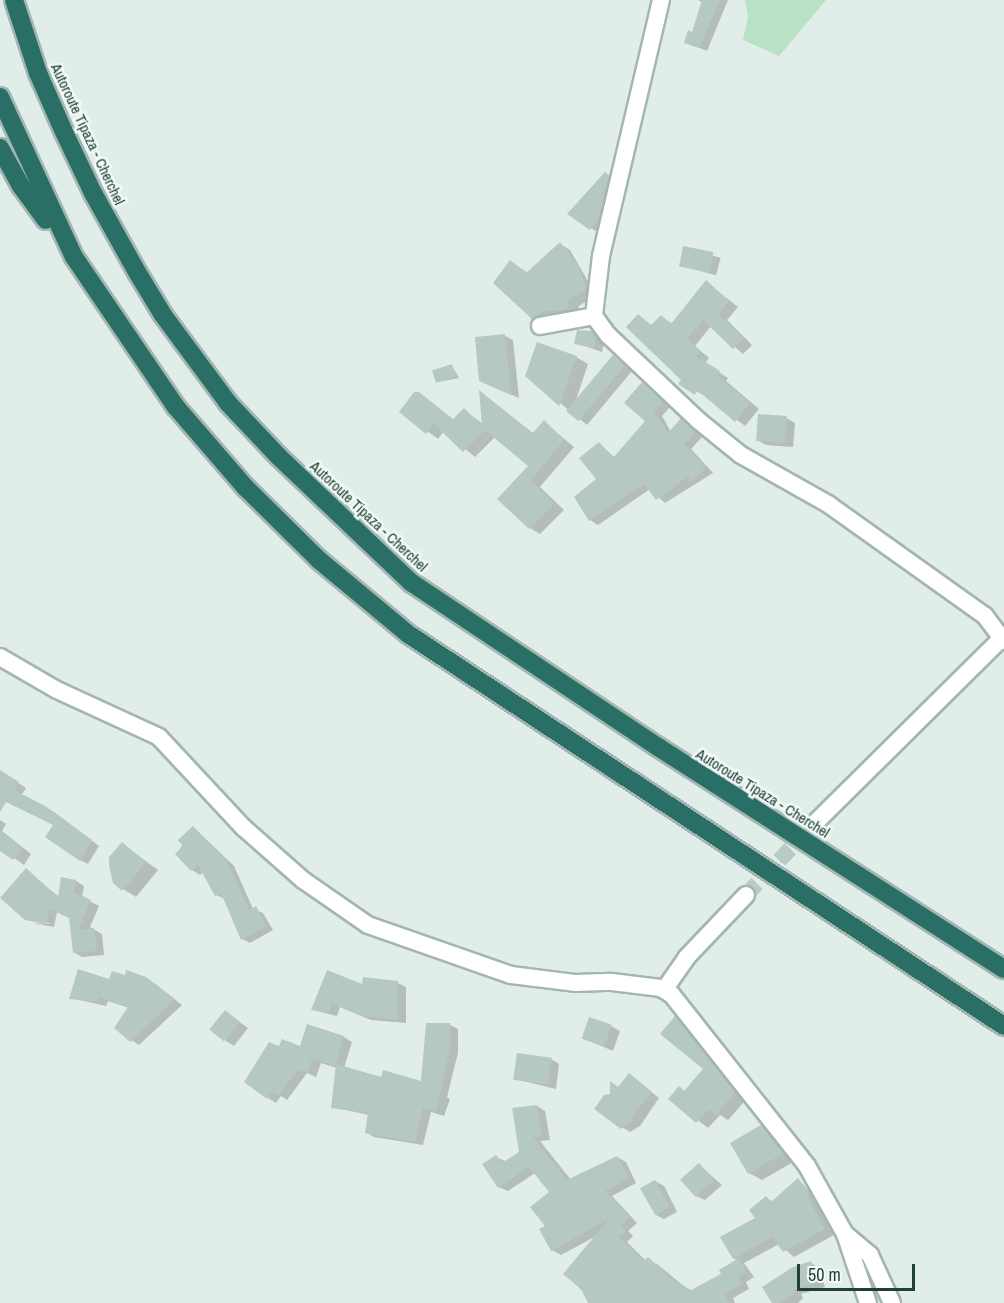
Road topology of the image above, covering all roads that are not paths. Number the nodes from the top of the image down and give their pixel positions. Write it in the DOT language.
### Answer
graph roads {
  1 [pos="14,0"];
  2 [pos="661,0"];
  3 [pos="0,97"];
  4 [pos="0,148"];
  5 [pos="74,257"];
  6 [pos="594,316"];
  7 [pos="540,326"];
  8 [pos="1003,640"];
  9 [pos="0,657"];
  10 [pos="814,824"];
  11 [pos="746,895"];
  12 [pos="1004,969"];
  13 [pos="664,990"];
  14 [pos="1004,1026"];
  15 [pos="845,1234"];
  16 [pos="868,1303"];
  17 [pos="892,1303"];
  1 -- 12 [label="highway, Autoroute Tipaza - Cherchel"];
  2 -- 6 [label="street"];
  3 -- 5 [label="highway"];
  4 -- 5 [label="highway"];
  5 -- 14 [label="highway"];
  6 -- 7 [label="street"];
  6 -- 8 [label="street"];
  8 -- 10 [label="street"];
  9 -- 13 [label="street"];
  11 -- 13 [label="street"];
  13 -- 15 [label="street"];
  15 -- 16 [label="street"];
  15 -- 17 [label="street"];
}
